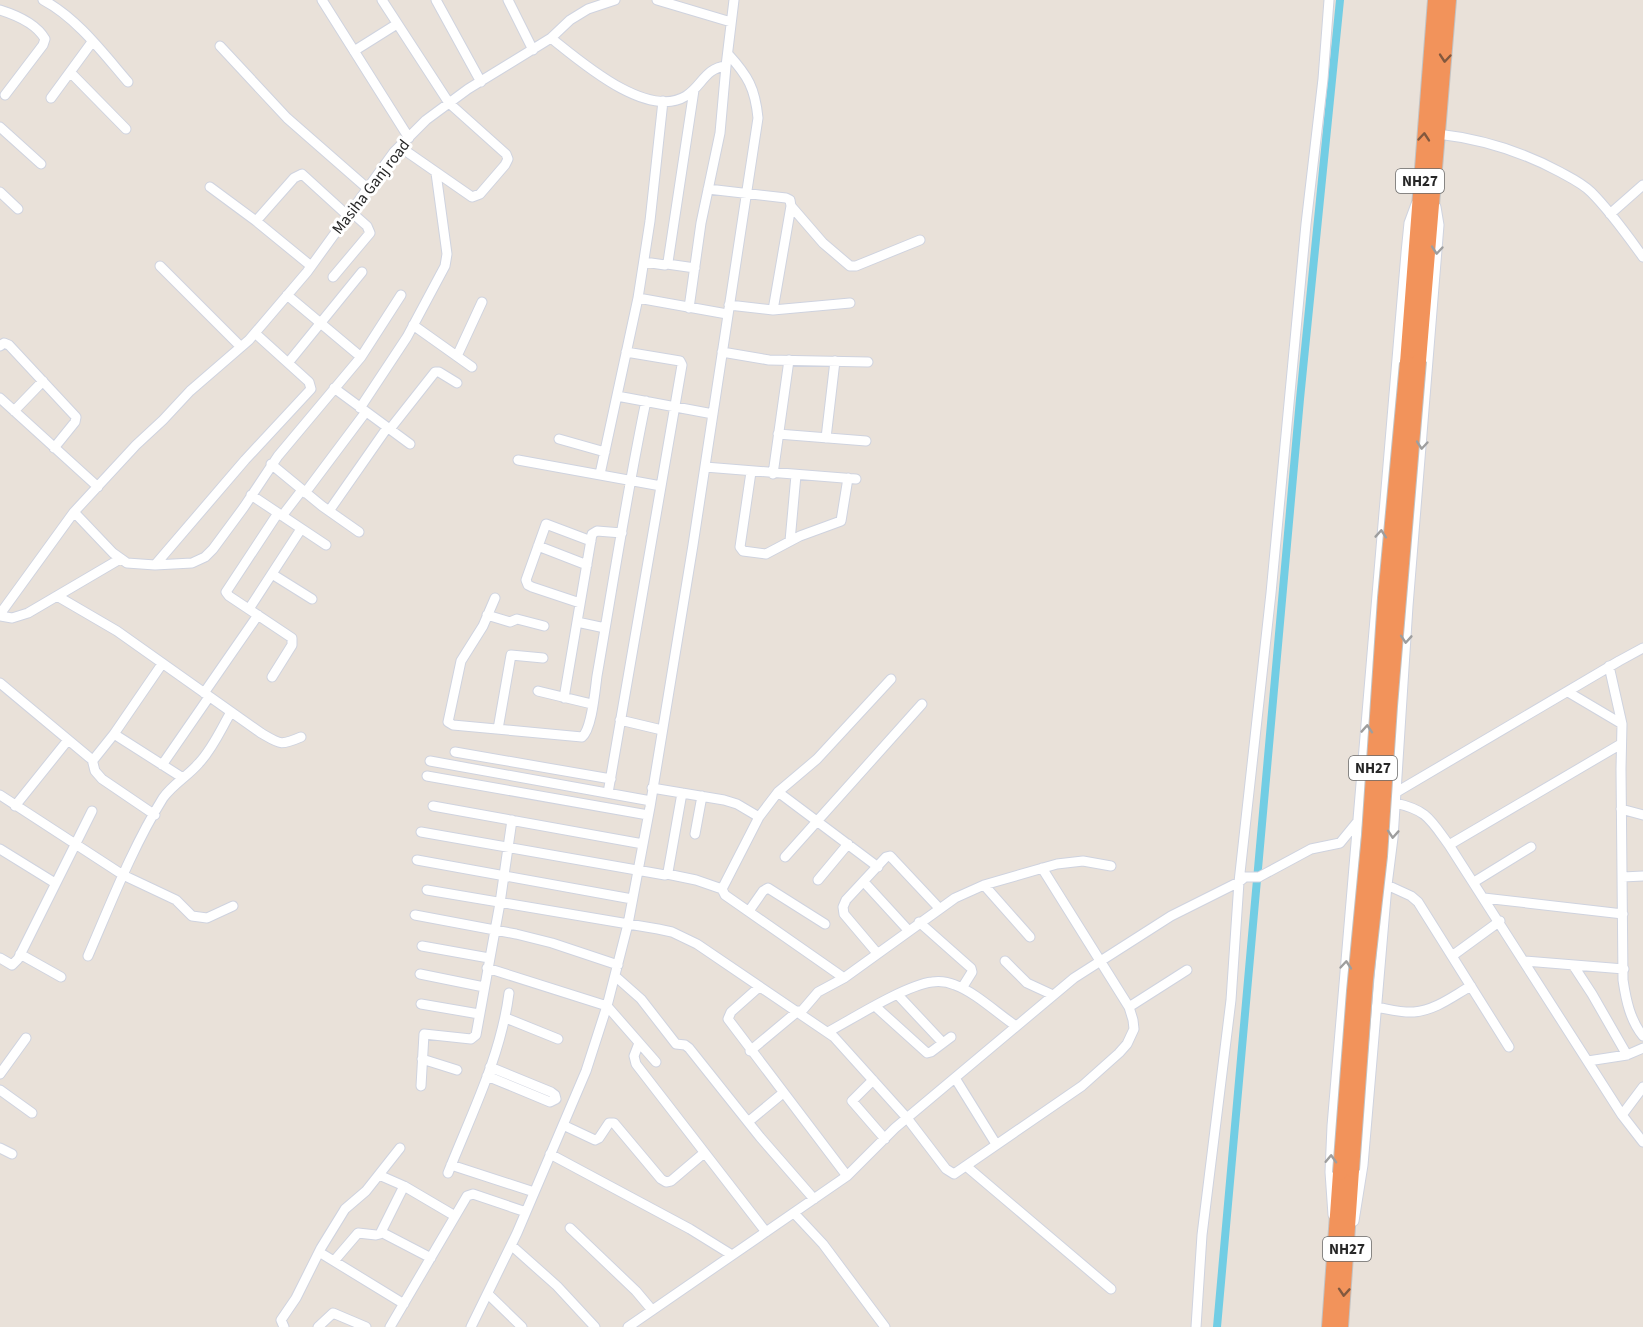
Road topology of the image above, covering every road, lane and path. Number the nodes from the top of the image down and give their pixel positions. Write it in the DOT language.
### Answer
graph roads {
  1 [pos="43,0"];
  2 [pos="322,0"];
  3 [pos="382,0"];
  4 [pos="436,0"];
  5 [pos="508,0"];
  6 [pos="615,0"];
  7 [pos="657,0"];
  8 [pos="734,0"];
  9 [pos="1329,0"];
  10 [pos="1435,0"];
  11 [pos="1449,0"];
  12 [pos="586,5"];
  13 [pos="0,10"];
  14 [pos="731,22"];
  15 [pos="397,24"];
  16 [pos="550,38"];
  17 [pos="92,42"];
  18 [pos="220,46"];
  19 [pos="533,50"];
  20 [pos="354,51"];
  21 [pos="728,54"];
  22 [pos="726,66"];
  23 [pos="70,72"];
  24 [pos="128,82"];
  25 [pos="481,82"];
  26 [pos="694,90"];
  27 [pos="5,95"];
  28 [pos="51,98"];
  29 [pos="663,101"];
  30 [pos="449,103"];
  31 [pos="0,128"];
  32 [pos="126,129"];
  33 [pos="1438,134"];
  34 [pos="409,138"];
  35 [pos="400,147"];
  36 [pos="41,164"];
  37 [pos="436,173"];
  38 [pos="1643,185"];
  39 [pos="210,187"];
  40 [pos="367,188"];
  41 [pos="708,189"];
  42 [pos="0,192"];
  43 [pos="1426,193"];
  44 [pos="747,194"];
  45 [pos="791,206"];
  46 [pos="18,209"];
  47 [pos="349,213"];
  48 [pos="1610,214"];
  49 [pos="256,221"];
  50 [pos="920,240"];
  51 [pos="1643,257"];
  52 [pos="644,262"];
  53 [pos="667,264"];
  54 [pos="160,266"];
  55 [pos="311,266"];
  56 [pos="695,268"];
  57 [pos="362,272"];
  58 [pos="333,277"];
  59 [pos="287,295"];
  60 [pos="401,295"];
  61 [pos="638,298"];
  62 [pos="482,302"];
  63 [pos="850,303"];
  64 [pos="689,308"];
  65 [pos="728,310"];
  66 [pos="773,310"];
  67 [pos="321,323"];
  68 [pos="413,325"];
  69 [pos="255,333"];
  70 [pos="0,346"];
  71 [pos="241,347"];
  72 [pos="626,352"];
  73 [pos="722,352"];
  74 [pos="457,356"];
  75 [pos="361,357"];
  76 [pos="789,360"];
  77 [pos="836,361"];
  78 [pos="868,362"];
  79 [pos="288,363"];
  80 [pos="472,367"];
  81 [pos="43,381"];
  82 [pos="457,383"];
  83 [pos="334,388"];
  84 [pos="617,396"];
  85 [pos="0,398"];
  86 [pos="646,401"];
  87 [pos="675,406"];
  88 [pos="363,410"];
  89 [pos="14,411"];
  90 [pos="713,414"];
  91 [pos="388,429"];
  92 [pos="778,434"];
  93 [pos="826,438"];
  94 [pos="560,439"];
  95 [pos="866,441"];
  96 [pos="410,444"];
  97 [pos="54,448"];
  98 [pos="605,452"];
  99 [pos="518,460"];
  100 [pos="271,465"];
  101 [pos="705,467"];
  102 [pos="751,472"];
  103 [pos="600,474"];
  104 [pos="773,474"];
  105 [pos="796,475"];
  106 [pos="630,479"];
  107 [pos="661,486"];
  108 [pos="98,487"];
  109 [pos="303,492"];
  110 [pos="251,495"];
  111 [pos="329,511"];
  112 [pos="74,512"];
  113 [pos="280,515"];
  114 [pos="301,529"];
  115 [pos="359,532"];
  116 [pos="622,533"];
  117 [pos="591,541"];
  118 [pos="790,541"];
  119 [pos="326,545"];
  120 [pos="538,546"];
  121 [pos="120,559"];
  122 [pos="155,565"];
  123 [pos="587,565"];
  124 [pos="272,574"];
  125 [pos="57,596"];
  126 [pos="495,598"];
  127 [pos="312,599"];
  128 [pos="580,603"];
  129 [pos="249,609"];
  130 [pos="0,615"];
  131 [pos="258,615"];
  132 [pos="487,615"];
  133 [pos="577,622"];
  134 [pos="544,626"];
  135 [pos="605,628"];
  136 [pos="1643,648"];
  137 [pos="543,658"];
  138 [pos="162,664"];
  139 [pos="1609,666"];
  140 [pos="272,677"];
  141 [pos="891,679"];
  142 [pos="0,683"];
  143 [pos="538,691"];
  144 [pos="1568,692"];
  145 [pos="206,695"];
  146 [pos="564,698"];
  147 [pos="592,704"];
  148 [pos="922,704"];
  149 [pos="231,712"];
  150 [pos="620,720"];
  151 [pos="1622,724"];
  152 [pos="498,729"];
  153 [pos="662,730"];
  154 [pos="114,734"];
  155 [pos="301,737"];
  156 [pos="68,740"];
  157 [pos="1621,744"];
  158 [pos="455,752"];
  159 [pos="92,759"];
  160 [pos="430,760"];
  161 [pos="162,765"];
  162 [pos="427,776"];
  163 [pos="183,778"];
  164 [pos="611,779"];
  165 [pos="652,788"];
  166 [pos="778,792"];
  167 [pos="608,793"];
  168 [pos="682,793"];
  169 [pos="0,795"];
  170 [pos="702,796"];
  171 [pos="1395,799"];
  172 [pos="651,801"];
  173 [pos="15,806"];
  174 [pos="433,806"];
  175 [pos="1622,809"];
  176 [pos="92,811"];
  177 [pos="155,815"];
  178 [pos="648,815"];
  179 [pos="1643,815"];
  180 [pos="759,817"];
  181 [pos="512,820"];
  182 [pos="816,820"];
  183 [pos="1358,822"];
  184 [pos="421,832"];
  185 [pos="695,834"];
  186 [pos="643,844"];
  187 [pos="848,844"];
  188 [pos="76,845"];
  189 [pos="1449,845"];
  190 [pos="1531,847"];
  191 [pos="508,848"];
  192 [pos="0,849"];
  193 [pos="784,857"];
  194 [pos="417,860"];
  195 [pos="1111,866"];
  196 [pos="878,867"];
  197 [pos="1042,868"];
  198 [pos="638,871"];
  199 [pos="667,874"];
  200 [pos="123,875"];
  201 [pos="504,875"];
  202 [pos="1643,876"];
  203 [pos="1623,877"];
  204 [pos="1242,879"];
  205 [pos="818,880"];
  206 [pos="864,882"];
  207 [pos="1474,882"];
  208 [pos="56,883"];
  209 [pos="984,885"];
  210 [pos="1387,885"];
  211 [pos="722,889"];
  212 [pos="427,890"];
  213 [pos="1484,898"];
  214 [pos="632,899"];
  215 [pos="500,903"];
  216 [pos="232,906"];
  217 [pos="939,908"];
  218 [pos="749,911"];
  219 [pos="1623,914"];
  220 [pos="415,915"];
  221 [pos="1500,921"];
  222 [pos="919,922"];
  223 [pos="628,924"];
  224 [pos="825,924"];
  225 [pos="495,930"];
  226 [pos="908,930"];
  227 [pos="1030,937"];
  228 [pos="422,946"];
  229 [pos="877,953"];
  230 [pos="20,954"];
  231 [pos="88,956"];
  232 [pos="1452,956"];
  233 [pos="0,958"];
  234 [pos="1005,961"];
  235 [pos="1101,961"];
  236 [pos="1525,961"];
  237 [pos="488,963"];
  238 [pos="618,965"];
  239 [pos="1573,965"];
  240 [pos="1623,969"];
  241 [pos="1187,970"];
  242 [pos="420,974"];
  243 [pos="61,976"];
  244 [pos="615,976"];
  245 [pos="844,978"];
  246 [pos="1471,986"];
  247 [pos="484,987"];
  248 [pos="758,988"];
  249 [pos="962,988"];
  250 [pos="509,993"];
  251 [pos="898,995"];
  252 [pos="1053,995"];
  253 [pos="421,1004"];
  254 [pos="607,1006"];
  255 [pos="876,1007"];
  256 [pos="1129,1007"];
  257 [pos="1376,1007"];
  258 [pos="799,1012"];
  259 [pos="479,1014"];
  260 [pos="506,1018"];
  261 [pos="1016,1026"];
  262 [pos="828,1032"];
  263 [pos="1643,1036"];
  264 [pos="26,1038"];
  265 [pos="558,1039"];
  266 [pos="639,1042"];
  267 [pos="1509,1047"];
  268 [pos="1643,1048"];
  269 [pos="750,1051"];
  270 [pos="1627,1055"];
  271 [pos="422,1059"];
  272 [pos="1588,1061"];
  273 [pos="656,1062"];
  274 [pos="490,1066"];
  275 [pos="457,1070"];
  276 [pos="0,1074"];
  277 [pos="487,1076"];
  278 [pos="954,1078"];
  279 [pos="873,1080"];
  280 [pos="421,1086"];
  281 [pos="1642,1089"];
  282 [pos="0,1090"];
  283 [pos="783,1094"];
  284 [pos="33,1113"];
  285 [pos="1622,1115"];
  286 [pos="907,1118"];
  287 [pos="748,1122"];
  288 [pos="563,1125"];
  289 [pos="885,1138"];
  290 [pos="1643,1142"];
  291 [pos="996,1144"];
  292 [pos="0,1148"];
  293 [pos="400,1148"];
  294 [pos="704,1153"];
  295 [pos="12,1154"];
  296 [pos="550,1154"];
  297 [pos="966,1166"];
  298 [pos="379,1174"];
  299 [pos="847,1176"];
  300 [pos="404,1186"];
  301 [pos="534,1192"];
  302 [pos="814,1199"];
  303 [pos="526,1212"];
  304 [pos="794,1213"];
  305 [pos="455,1216"];
  306 [pos="570,1228"];
  307 [pos="381,1232"];
  308 [pos="766,1232"];
  309 [pos="1342,1238"];
  310 [pos="511,1245"];
  311 [pos="319,1252"];
  312 [pos="732,1255"];
  313 [pos="430,1258"];
  314 [pos="334,1261"];
  315 [pos="1111,1289"];
  316 [pos="488,1294"];
  317 [pos="404,1304"];
  318 [pos="652,1310"];
  319 [pos="630,1326"];
  320 [pos="284,1327"];
  321 [pos="318,1327"];
  322 [pos="366,1327"];
  323 [pos="390,1327"];
  324 [pos="471,1327"];
  325 [pos="522,1327"];
  326 [pos="595,1327"];
  327 [pos="885,1327"];
  328 [pos="1196,1327"];
  329 [pos="1329,1327"];
  330 [pos="1341,1327"];
  1 -- 17 [label="street"];
  2 -- 20 [label="street"];
  3 -- 15 [label="street"];
  4 -- 25 [label="street"];
  5 -- 19 [label="street"];
  6 -- 12 [label="street, Masiha Ganj road"];
  7 -- 14 [label="street"];
  8 -- 14 [label="street"];
  9 -- 204 [label="street"];
  43 -- 10 [label="highway, NH27, one-way"];
  11 -- 33 [label="highway, NH27, one-way"];
  12 -- 16 [label="street, Masiha Ganj road"];
  13 -- 27 [label="street"];
  14 -- 21 [label="street"];
  15 -- 20 [label="street"];
  15 -- 30 [label="street"];
  16 -- 19 [label="street, Masiha Ganj road"];
  16 -- 29 [label="street"];
  17 -- 23 [label="street"];
  17 -- 24 [label="street"];
  18 -- 40 [label="street"];
  19 -- 25 [label="street, Masiha Ganj road"];
  20 -- 34 [label="street"];
  21 -- 22 [label="street"];
  21 -- 44 [label="street"];
  22 -- 26 [label="street"];
  22 -- 41 [label="street"];
  23 -- 28 [label="street"];
  23 -- 32 [label="street"];
  25 -- 30 [label="street, Masiha Ganj road"];
  26 -- 29 [label="street"];
  26 -- 53 [label="street"];
  29 -- 52 [label="street"];
  30 -- 34 [label="street, Masiha Ganj road"];
  30 -- 37 [label="street"];
  31 -- 36 [label="street"];
  33 -- 43 [label="highway, NH27"];
  33 -- 48 [label="street"];
  34 -- 35 [label="street, Masiha Ganj road"];
  35 -- 37 [label="street"];
  35 -- 40 [label="street, Masiha Ganj road"];
  37 -- 68 [label="street"];
  38 -- 48 [label="street"];
  39 -- 49 [label="street"];
  40 -- 47 [label="street, Masiha Ganj road"];
  41 -- 44 [label="street"];
  41 -- 56 [label="street"];
  42 -- 46 [label="street"];
  43 -- 171 [label="street, one-way"];
  183 -- 43 [label="street, one-way"];
  43 -- 309 [label="highway, NH27, bridge"];
  44 -- 45 [label="street"];
  44 -- 65 [label="street"];
  45 -- 50 [label="street"];
  45 -- 66 [label="street"];
  47 -- 49 [label="street"];
  47 -- 55 [label="street, Masiha Ganj road"];
  47 -- 58 [label="street"];
  48 -- 51 [label="street"];
  49 -- 55 [label="street"];
  52 -- 53 [label="street"];
  52 -- 61 [label="street"];
  53 -- 56 [label="street"];
  54 -- 71 [label="street"];
  55 -- 59 [label="street, Masiha Ganj road"];
  56 -- 64 [label="street"];
  57 -- 67 [label="street"];
  59 -- 67 [label="street"];
  59 -- 69 [label="street, Masiha Ganj road"];
  60 -- 75 [label="street"];
  61 -- 64 [label="street"];
  61 -- 72 [label="street"];
  62 -- 74 [label="street"];
  63 -- 66 [label="street"];
  64 -- 65 [label="street"];
  65 -- 66 [label="street"];
  65 -- 73 [label="street"];
  67 -- 75 [label="street"];
  67 -- 79 [label="street"];
  68 -- 74 [label="street"];
  68 -- 88 [label="street"];
  69 -- 71 [label="street, Masiha Ganj road"];
  69 -- 79 [label="street"];
  70 -- 81 [label="street"];
  71 -- 108 [label="street, Masiha Ganj road"];
  72 -- 84 [label="street"];
  72 -- 87 [label="street"];
  73 -- 76 [label="street"];
  73 -- 90 [label="street"];
  74 -- 80 [label="street"];
  75 -- 83 [label="street"];
  76 -- 77 [label="street"];
  76 -- 92 [label="street"];
  77 -- 78 [label="street"];
  77 -- 93 [label="street"];
  79 -- 122 [label="street"];
  81 -- 89 [label="street"];
  81 -- 97 [label="street"];
  82 -- 91 [label="street"];
  83 -- 88 [label="street"];
  83 -- 100 [label="street"];
  84 -- 86 [label="street"];
  84 -- 98 [label="street"];
  85 -- 89 [label="street"];
  86 -- 87 [label="street"];
  86 -- 106 [label="street"];
  87 -- 90 [label="street"];
  87 -- 107 [label="street"];
  88 -- 91 [label="street"];
  88 -- 109 [label="street"];
  89 -- 97 [label="street"];
  90 -- 101 [label="street"];
  91 -- 96 [label="street"];
  91 -- 111 [label="street"];
  92 -- 93 [label="street"];
  92 -- 104 [label="street"];
  93 -- 95 [label="street"];
  94 -- 98 [label="street"];
  97 -- 108 [label="street"];
  98 -- 103 [label="street"];
  99 -- 103 [label="street"];
  100 -- 109 [label="street"];
  100 -- 110 [label="street"];
  101 -- 102 [label="street"];
  101 -- 153 [label="street"];
  102 -- 104 [label="street"];
  102 -- 118 [label="street"];
  103 -- 106 [label="street"];
  104 -- 105 [label="street"];
  105 -- 118 [label="street"];
  105 -- 118 [label="street"];
  106 -- 107 [label="street"];
  106 -- 116 [label="street"];
  107 -- 150 [label="street"];
  108 -- 112 [label="street, Masiha Ganj road"];
  109 -- 111 [label="street"];
  109 -- 113 [label="street"];
  110 -- 113 [label="street"];
  110 -- 122 [label="street"];
  111 -- 115 [label="street"];
  112 -- 121 [label="street"];
  112 -- 130 [label="street, Masiha Ganj road"];
  113 -- 114 [label="street"];
  113 -- 129 [label="street"];
  114 -- 119 [label="street"];
  114 -- 124 [label="street"];
  116 -- 117 [label="street"];
  116 -- 135 [label="street"];
  117 -- 120 [label="street"];
  117 -- 123 [label="street"];
  120 -- 123 [label="street"];
  120 -- 128 [label="street"];
  121 -- 122 [label="street"];
  121 -- 125 [label="street"];
  123 -- 128 [label="street"];
  124 -- 127 [label="street"];
  124 -- 129 [label="street"];
  125 -- 130 [label="street"];
  125 -- 138 [label="street"];
  126 -- 132 [label="street"];
  128 -- 133 [label="street"];
  129 -- 131 [label="street"];
  131 -- 140 [label="street"];
  131 -- 145 [label="street"];
  132 -- 134 [label="street"];
  132 -- 152 [label="street"];
  133 -- 135 [label="street"];
  133 -- 146 [label="street"];
  135 -- 147 [label="street"];
  136 -- 139 [label="street"];
  137 -- 152 [label="street"];
  138 -- 145 [label="street"];
  138 -- 154 [label="street"];
  139 -- 144 [label="street"];
  139 -- 151 [label="street"];
  141 -- 166 [label="street"];
  142 -- 156 [label="street"];
  143 -- 146 [label="street"];
  144 -- 151 [label="street"];
  144 -- 171 [label="street"];
  145 -- 149 [label="street"];
  145 -- 161 [label="street"];
  146 -- 147 [label="street"];
  147 -- 152 [label="street"];
  148 -- 182 [label="street"];
  149 -- 155 [label="street"];
  149 -- 163 [label="street"];
  150 -- 153 [label="street"];
  150 -- 164 [label="street"];
  151 -- 157 [label="street"];
  153 -- 165 [label="street"];
  154 -- 159 [label="street"];
  154 -- 161 [label="street"];
  156 -- 159 [label="street"];
  156 -- 173 [label="street"];
  157 -- 175 [label="street"];
  157 -- 189 [label="street"];
  158 -- 164 [label="street"];
  159 -- 177 [label="street"];
  160 -- 167 [label="street"];
  161 -- 163 [label="street"];
  162 -- 178 [label="street"];
  163 -- 177 [label="street"];
  164 -- 167 [label="street"];
  165 -- 168 [label="street"];
  165 -- 172 [label="street"];
  166 -- 180 [label="street"];
  166 -- 182 [label="street"];
  167 -- 172 [label="street"];
  168 -- 170 [label="street"];
  168 -- 199 [label="street"];
  169 -- 173 [label="street"];
  170 -- 180 [label="street"];
  170 -- 185 [label="street"];
  171 -- 183 [label="street"];
  171 -- 189 [label="street"];
  171 -- 210 [label="street, one-way"];
  172 -- 178 [label="street"];
  173 -- 188 [label="street"];
  174 -- 181 [label="street"];
  175 -- 179 [label="street"];
  175 -- 203 [label="street"];
  176 -- 188 [label="street"];
  177 -- 200 [label="street"];
  178 -- 186 [label="street"];
  180 -- 211 [label="street"];
  181 -- 186 [label="street"];
  181 -- 191 [label="street"];
  182 -- 187 [label="street"];
  182 -- 193 [label="street"];
  183 -- 204 [label="street"];
  309 -- 183 [label="street, one-way"];
  184 -- 191 [label="street"];
  186 -- 198 [label="street"];
  187 -- 196 [label="street"];
  187 -- 205 [label="street"];
  188 -- 200 [label="street"];
  188 -- 208 [label="street"];
  189 -- 207 [label="street"];
  190 -- 207 [label="street"];
  191 -- 198 [label="street"];
  191 -- 201 [label="street"];
  192 -- 208 [label="street"];
  194 -- 201 [label="street"];
  195 -- 197 [label="street"];
  196 -- 206 [label="street"];
  196 -- 217 [label="street"];
  197 -- 209 [label="street"];
  197 -- 235 [label="street"];
  198 -- 199 [label="street"];
  198 -- 214 [label="street"];
  199 -- 211 [label="street"];
  200 -- 216 [label="street"];
  200 -- 231 [label="street"];
  201 -- 214 [label="street"];
  201 -- 215 [label="street"];
  202 -- 203 [label="street"];
  203 -- 219 [label="street"];
  204 -- 235 [label="street"];
  204 -- 328 [label="street"];
  206 -- 226 [label="street"];
  206 -- 229 [label="street"];
  207 -- 213 [label="street"];
  208 -- 230 [label="street"];
  209 -- 217 [label="street"];
  209 -- 227 [label="street"];
  210 -- 232 [label="street"];
  210 -- 257 [label="street"];
  211 -- 218 [label="street"];
  212 -- 215 [label="street"];
  213 -- 219 [label="street"];
  213 -- 221 [label="street"];
  214 -- 223 [label="street"];
  215 -- 223 [label="street"];
  215 -- 225 [label="street"];
  217 -- 222 [label="street"];
  218 -- 224 [label="street"];
  218 -- 245 [label="street"];
  219 -- 240 [label="street"];
  220 -- 225 [label="street"];
  221 -- 232 [label="street"];
  221 -- 236 [label="street"];
  222 -- 226 [label="street"];
  222 -- 249 [label="street"];
  223 -- 238 [label="street"];
  223 -- 248 [label="street"];
  225 -- 237 [label="street"];
  225 -- 238 [label="street"];
  226 -- 229 [label="street"];
  228 -- 237 [label="street"];
  229 -- 245 [label="street"];
  230 -- 233 [label="street"];
  230 -- 243 [label="street"];
  232 -- 246 [label="street"];
  234 -- 252 [label="street"];
  235 -- 252 [label="street"];
  235 -- 256 [label="street"];
  236 -- 239 [label="street"];
  236 -- 272 [label="street"];
  237 -- 247 [label="street"];
  237 -- 254 [label="street"];
  238 -- 244 [label="street"];
  239 -- 240 [label="street"];
  239 -- 270 [label="street"];
  240 -- 263 [label="street"];
  241 -- 256 [label="street"];
  242 -- 247 [label="street"];
  244 -- 254 [label="street"];
  244 -- 287 [label="street"];
  245 -- 258 [label="street"];
  246 -- 257 [label="street"];
  246 -- 267 [label="street"];
  247 -- 259 [label="street"];
  248 -- 258 [label="street"];
  248 -- 269 [label="street"];
  249 -- 251 [label="street"];
  249 -- 261 [label="street"];
  250 -- 260 [label="street"];
  251 -- 255 [label="street"];
  251 -- 255 [label="street"];
  252 -- 261 [label="street"];
  253 -- 259 [label="street"];
  254 -- 266 [label="street"];
  254 -- 288 [label="street"];
  255 -- 262 [label="street"];
  256 -- 291 [label="street"];
  257 -- 309 [label="street"];
  258 -- 262 [label="street"];
  258 -- 269 [label="street"];
  259 -- 271 [label="street"];
  260 -- 265 [label="street"];
  260 -- 274 [label="street"];
  261 -- 278 [label="street"];
  262 -- 279 [label="street"];
  264 -- 276 [label="street"];
  266 -- 273 [label="street"];
  266 -- 294 [label="street"];
  268 -- 270 [label="street"];
  269 -- 283 [label="street"];
  270 -- 272 [label="street"];
  271 -- 275 [label="street"];
  271 -- 280 [label="street"];
  272 -- 285 [label="street"];
  274 -- 277 [label="street"];
  274 -- 277 [label="street"];
  277 -- 301 [label="street"];
  278 -- 286 [label="street"];
  278 -- 291 [label="street"];
  279 -- 286 [label="street"];
  279 -- 289 [label="street"];
  281 -- 285 [label="street"];
  282 -- 284 [label="street"];
  283 -- 287 [label="street"];
  283 -- 299 [label="street"];
  285 -- 290 [label="street"];
  286 -- 289 [label="street"];
  286 -- 297 [label="street"];
  287 -- 302 [label="street"];
  288 -- 294 [label="street"];
  288 -- 296 [label="street"];
  289 -- 299 [label="street"];
  291 -- 297 [label="street"];
  292 -- 295 [label="street"];
  293 -- 298 [label="street"];
  294 -- 308 [label="street"];
  296 -- 301 [label="street"];
  296 -- 312 [label="street"];
  297 -- 315 [label="street"];
  298 -- 300 [label="street"];
  298 -- 311 [label="street"];
  299 -- 302 [label="street"];
  300 -- 305 [label="street"];
  300 -- 307 [label="street"];
  301 -- 303 [label="street"];
  302 -- 304 [label="street"];
  303 -- 305 [label="street"];
  303 -- 310 [label="street"];
  304 -- 308 [label="street"];
  304 -- 327 [label="street"];
  305 -- 313 [label="street"];
  306 -- 318 [label="street"];
  307 -- 313 [label="street"];
  307 -- 314 [label="street"];
  308 -- 312 [label="street"];
  309 -- 329 [label="highway, NH27"];
  309 -- 330 [label="highway, NH27, one-way"];
  310 -- 316 [label="street"];
  310 -- 326 [label="street"];
  311 -- 314 [label="street"];
  311 -- 320 [label="street"];
  312 -- 318 [label="street"];
  313 -- 317 [label="street"];
  314 -- 317 [label="street"];
  316 -- 324 [label="street"];
  316 -- 325 [label="street"];
  317 -- 323 [label="street"];
  318 -- 319 [label="street"];
  321 -- 322 [label="street"];
}
